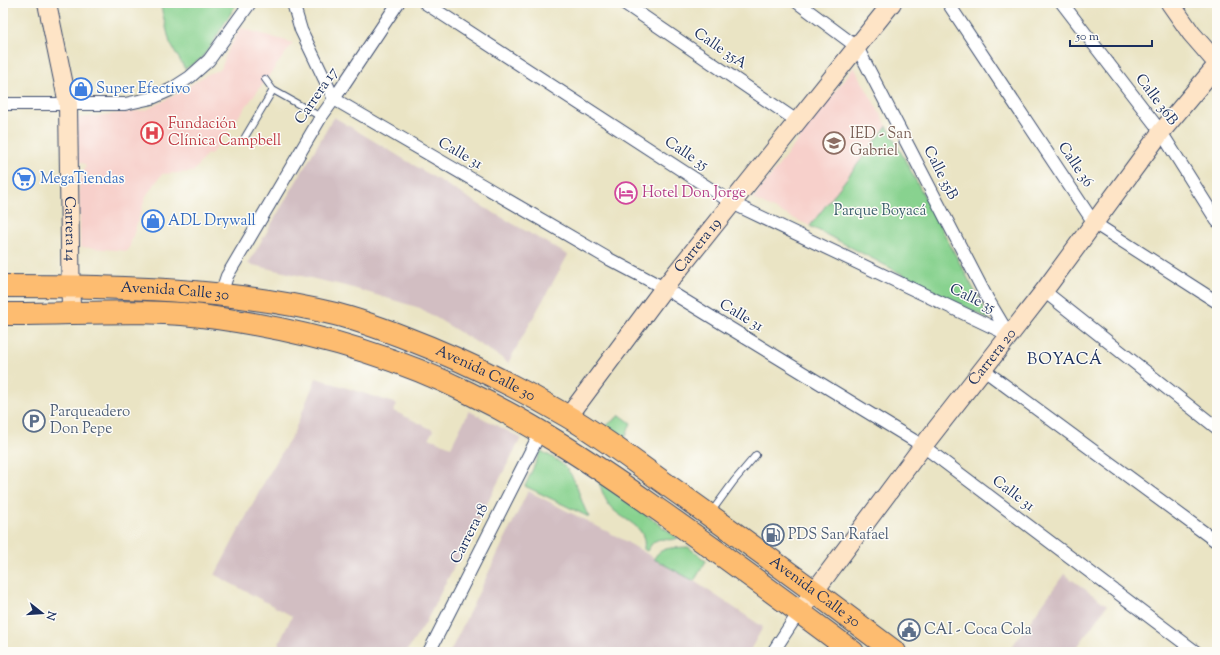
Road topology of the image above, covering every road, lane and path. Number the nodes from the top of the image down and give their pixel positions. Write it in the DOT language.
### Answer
graph roads {
  1 [pos="47,3"];
  2 [pos="250,3"];
  3 [pos="293,3"];
  4 [pos="398,3"];
  5 [pos="424,3"];
  6 [pos="624,3"];
  7 [pos="798,3"];
  8 [pos="892,3"];
  9 [pos="948,3"];
  10 [pos="1062,3"];
  11 [pos="1170,3"];
  12 [pos="857,47"];
  13 [pos="1217,64"];
  14 [pos="265,79"];
  15 [pos="274,90"];
  16 [pos="334,99"];
  17 [pos="3,104"];
  18 [pos="68,104"];
  19 [pos="321,116"];
  20 [pos="798,121"];
  21 [pos="1161,132"];
  22 [pos="244,140"];
  23 [pos="732,203"];
  24 [pos="1217,221"];
  25 [pos="1094,223"];
  26 [pos="3,286"];
  27 [pos="72,287"];
  28 [pos="664,288"];
  29 [pos="1044,292"];
  30 [pos="221,294"];
  31 [pos="1217,302"];
  32 [pos="3,314"];
  33 [pos="71,314"];
  34 [pos="1010,335"];
  35 [pos="984,370"];
  36 [pos="568,417"];
  37 [pos="1217,428"];
  38 [pos="541,431"];
  39 [pos="923,446"];
  40 [pos="756,455"];
  41 [pos="709,514"];
  42 [pos="1217,542"];
  43 [pos="814,591"];
  44 [pos="799,612"];
  45 [pos="429,652"];
  46 [pos="773,652"];
  47 [pos="853,652"];
  48 [pos="895,652"];
  49 [pos="1196,652"];
  1 -- 18 [label="street, Carrera 14"];
  2 -- 18 [label="street"];
  3 -- 16 [label="street"];
  4 -- 16 [label="street, Carrera 17"];
  5 -- 23 [label="street, Calle 35"];
  6 -- 20 [label="street, Calle 35A"];
  7 -- 12 [label="street, Calle 35B"];
  8 -- 12 [label="street, Carrera 19"];
  9 -- 25 [label="street, Calle 36"];
  10 -- 21 [label="street, Calle 36B"];
  11 -- 13 [label="street"];
  12 -- 20 [label="street, Carrera 19"];
  12 -- 34 [label="street, Calle 35B"];
  13 -- 21 [label="street, Carrera 20"];
  14 -- 15 [label="lane"];
  15 -- 19 [label="lane"];
  15 -- 22 [label="lane"];
  16 -- 19 [label="street, Carrera 17"];
  16 -- 28 [label="street, Calle 31"];
  17 -- 18 [label="street"];
  18 -- 27 [label="street, Carrera 14"];
  19 -- 30 [label="street, Carrera 17"];
  20 -- 23 [label="street, Carrera 19"];
  21 -- 24 [label="street, Calle 36B"];
  21 -- 25 [label="street, Carrera 20"];
  23 -- 28 [label="street, Carrera 19"];
  23 -- 34 [label="street, Calle 35"];
  25 -- 29 [label="street, Carrera 20"];
  25 -- 31 [label="street, Calle 36"];
  26 -- 27 [label="highway, Avenida Calle 30"];
  27 -- 30 [label="highway, Avenida Calle 30"];
  27 -- 33 [label="street, Carrera 14"];
  28 -- 36 [label="street, Carrera 19"];
  28 -- 39 [label="street, Calle 31"];
  29 -- 34 [label="street, Carrera 20"];
  29 -- 37 [label="street"];
  30 -- 36 [label="highway, Avenida Calle 30"];
  32 -- 33 [label="highway, Avenida Calle 30"];
  33 -- 38 [label="highway, Avenida Calle 30"];
  34 -- 35 [label="street, Carrera 20"];
  35 -- 39 [label="street, Carrera 20"];
  35 -- 42 [label="street"];
  36 -- 41 [label="highway, Avenida Calle 30"];
  38 -- 44 [label="highway, Avenida Calle 30"];
  38 -- 45 [label="street, Carrera 18"];
  39 -- 43 [label="street, Carrera 20"];
  39 -- 49 [label="street, Calle 31"];
  40 -- 41 [label="lane"];
  41 -- 43 [label="highway, Avenida Calle 30"];
  43 -- 44 [label="street, Carrera 20"];
  43 -- 48 [label="highway, Avenida Calle 30"];
  44 -- 46 [label="street, Carrera 20"];
  44 -- 47 [label="highway, Avenida Calle 30"];
}
